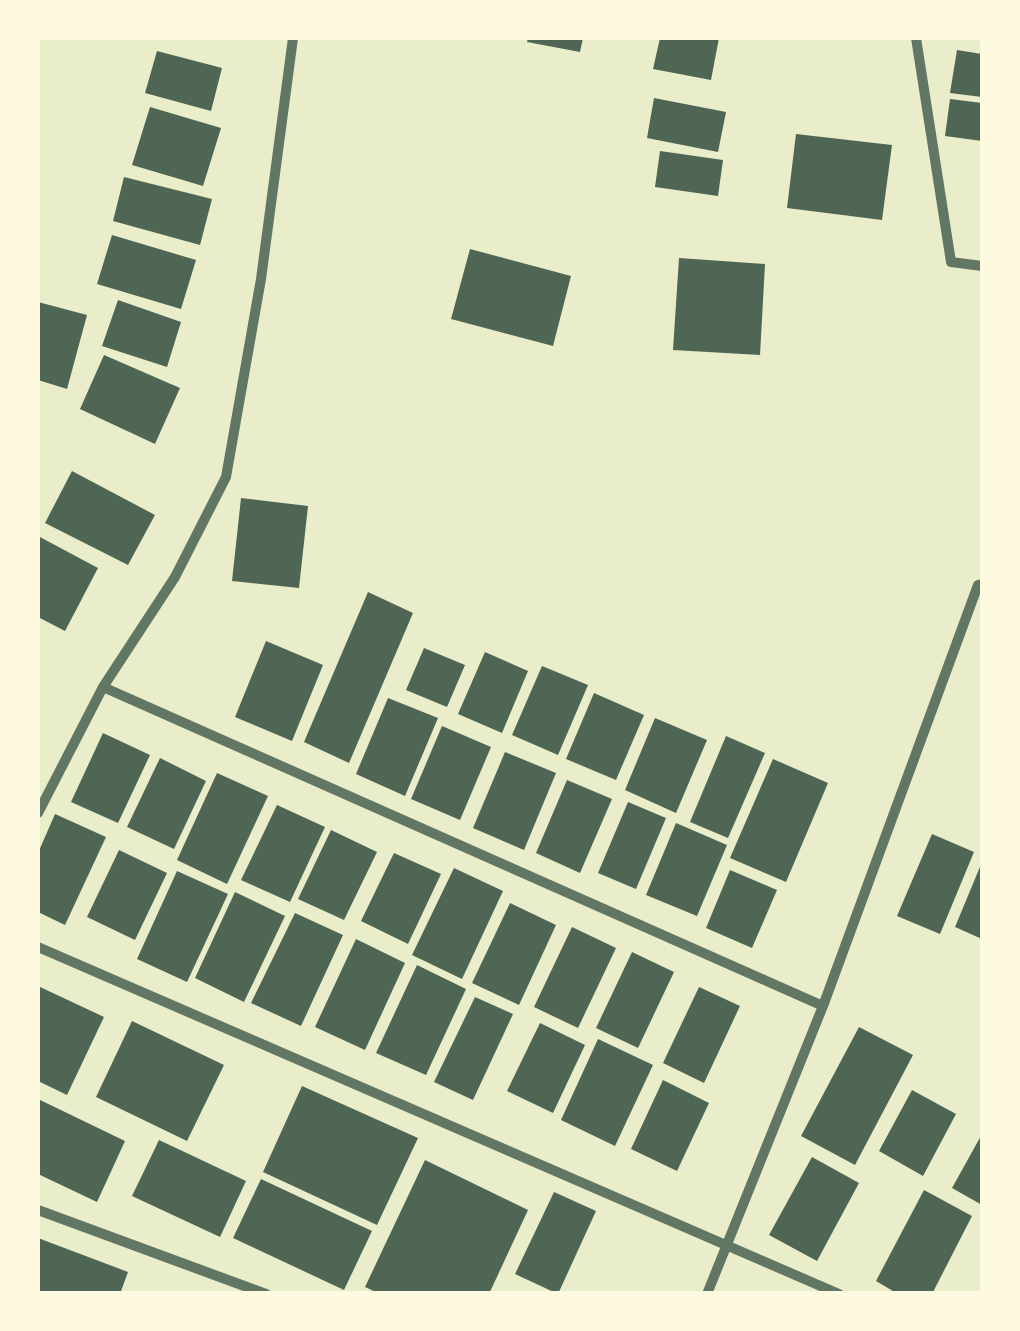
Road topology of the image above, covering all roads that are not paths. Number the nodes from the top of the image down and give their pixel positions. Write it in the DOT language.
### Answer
graph roads {
  1 [pos="293,38"];
  2 [pos="916,38"];
  3 [pos="982,266"];
  4 [pos="982,584"];
  5 [pos="103,687"];
  6 [pos="38,813"];
  7 [pos="38,947"];
  8 [pos="823,1006"];
  9 [pos="38,1210"];
  10 [pos="728,1246"];
  11 [pos="266,1294"];
  12 [pos="708,1294"];
  13 [pos="839,1294"];
  1 -- 5 [label="street"];
  2 -- 3 [label="street"];
  4 -- 8 [label="street"];
  5 -- 6 [label="street"];
  5 -- 8 [label="street"];
  7 -- 10 [label="street"];
  8 -- 10 [label="street"];
  9 -- 11 [label="street"];
  10 -- 12 [label="street"];
  10 -- 13 [label="street"];
}
